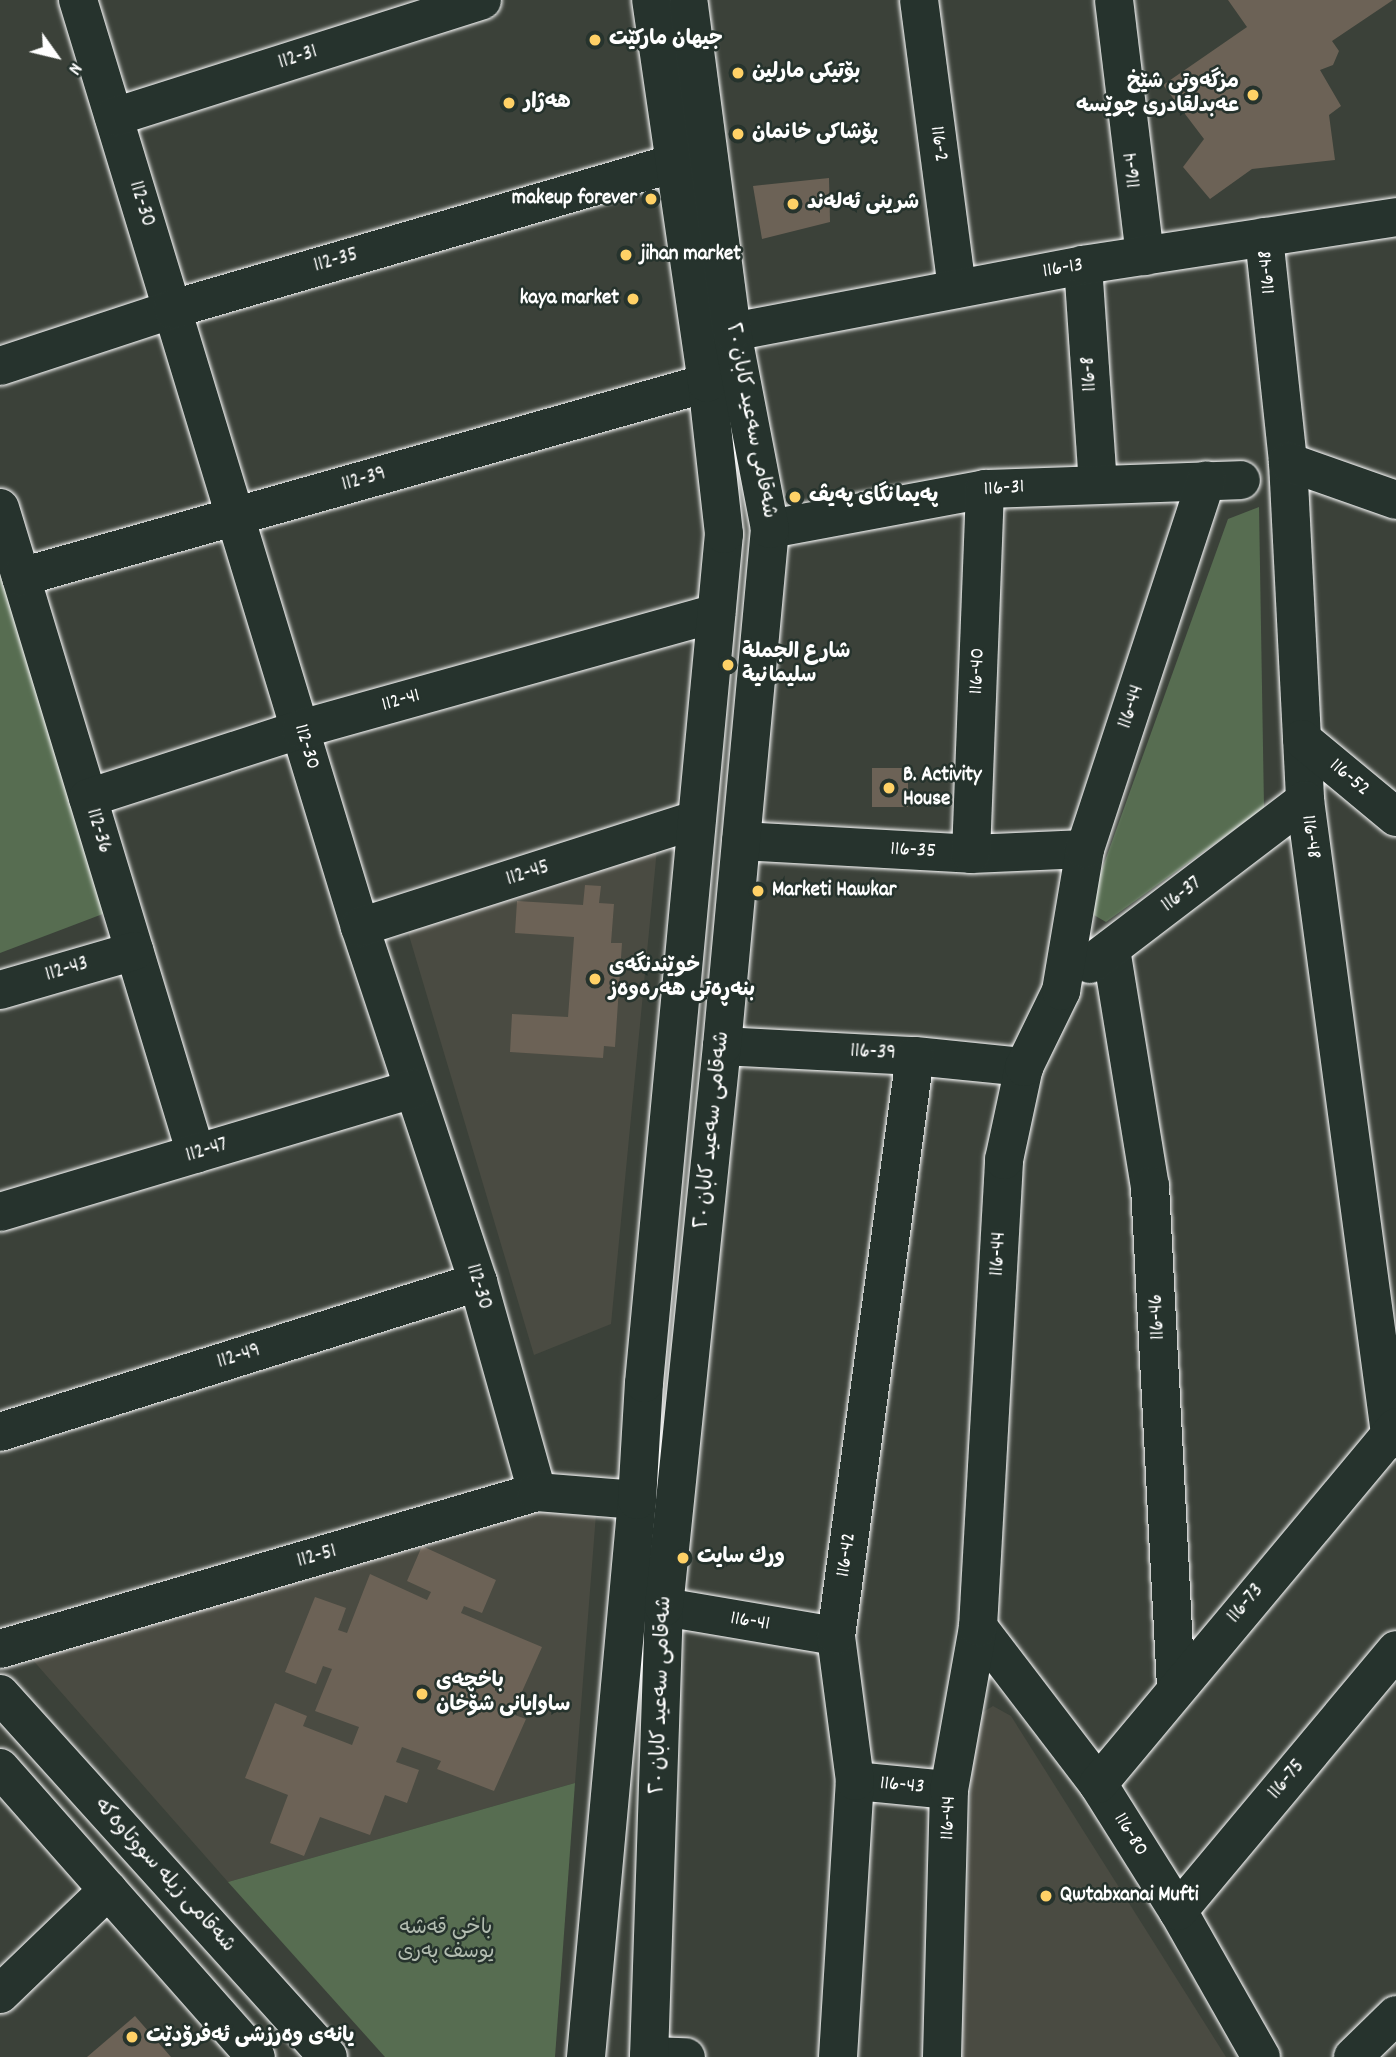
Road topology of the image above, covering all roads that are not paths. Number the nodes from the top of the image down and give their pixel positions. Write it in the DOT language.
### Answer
graph roads {
  1 [pos="78,0"];
  2 [pos="482,0"];
  3 [pos="651,0"];
  4 [pos="688,0"];
  5 [pos="919,0"];
  6 [pos="1114,0"];
  7 [pos="407,12"];
  8 [pos="114,117"];
  9 [pos="675,163"];
  10 [pos="1396,217"];
  11 [pos="1264,237"];
  12 [pos="1144,256"];
  13 [pos="1083,265"];
  14 [pos="957,289"];
  15 [pos="173,309"];
  16 [pos="732,332"];
  17 [pos="0,366"];
  18 [pos="707,383"];
  19 [pos="1288,462"];
  20 [pos="1224,480"];
  21 [pos="1098,483"];
  22 [pos="985,489"];
  23 [pos="1396,500"];
  24 [pos="0,508"];
  25 [pos="237,517"];
  26 [pos="770,529"];
  27 [pos="21,577"];
  28 [pos="716,614"];
  29 [pos="301,729"];
  30 [pos="1302,739"];
  31 [pos="88,798"];
  32 [pos="1305,800"];
  33 [pos="1396,817"];
  34 [pos="696,820"];
  35 [pos="741,841"];
  36 [pos="1085,849"];
  37 [pos="971,854"];
  38 [pos="360,927"];
  39 [pos="1111,949"];
  40 [pos="134,951"];
  41 [pos="0,990"];
  42 [pos="1061,991"];
  43 [pos="722,1046"];
  44 [pos="915,1056"];
  45 [pos="1024,1067"];
  46 [pos="413,1088"];
  47 [pos="196,1154"];
  48 [pos="0,1212"];
  49 [pos="1380,1237"];
  50 [pos="478,1282"];
  51 [pos="644,1383"];
  52 [pos="687,1387"];
  53 [pos="0,1432"];
  54 [pos="1394,1433"];
  55 [pos="537,1492"];
  56 [pos="637,1500"];
  57 [pos="664,1607"];
  58 [pos="978,1627"];
  59 [pos="836,1636"];
  60 [pos="0,1650"];
  61 [pos="1396,1650"];
  62 [pos="1176,1688"];
  63 [pos="0,1694"];
  64 [pos="0,1768"];
  65 [pos="855,1781"];
  66 [pos="1098,1784"];
  67 [pos="949,1790"];
  68 [pos="108,1891"];
  69 [pos="1178,1911"];
  70 [pos="200,1917"];
  71 [pos="163,1952"];
  72 [pos="0,1994"];
  73 [pos="1396,2015"];
  74 [pos="257,2057"];
  75 [pos="328,2057"];
  76 [pos="586,2057"];
  77 [pos="661,2057"];
  78 [pos="838,2057"];
  79 [pos="942,2057"];
  80 [pos="1261,2057"];
  81 [pos="1353,2057"];
  1 -- 8 [label="street, 112-30"];
  2 -- 7 [label="street, 112-31"];
  3 -- 9 [label="street, شەقامی سەعید کابان ٢٠"];
  4 -- 16 [label="street, شەقامی سەعید کابان ٢٠"];
  5 -- 14 [label="street, 116-2"];
  6 -- 12 [label="street, 116-4"];
  7 -- 8 [label="street, 112-31"];
  8 -- 15 [label="street, 112-30"];
  9 -- 15 [label="street, 112-35"];
  9 -- 18 [label="street, شەقامی سەعید کابان ٢٠"];
  10 -- 11 [label="street, 116-13"];
  11 -- 12 [label="street, 116-13"];
  11 -- 19 [label="street, 116-48"];
  12 -- 13 [label="street, 116-13"];
  13 -- 14 [label="street, 116-13"];
  13 -- 21 [label="street, 116-8"];
  14 -- 16 [label="street, 116-13"];
  15 -- 17 [label="street, 112-35"];
  15 -- 25 [label="street, 112-30"];
  16 -- 26 [label="street, شەقامی سەعید کابان ٢٠"];
  18 -- 25 [label="street, 112-39"];
  18 -- 28 [label="street, شەقامی سەعید کابان ٢٠"];
  19 -- 23 [label="street"];
  19 -- 30 [label="street, 116-48"];
  20 -- 21 [label="street, 116-31"];
  20 -- 36 [label="street, 116-44"];
  21 -- 22 [label="street, 116-31"];
  22 -- 26 [label="street, 116-31"];
  22 -- 37 [label="street, 116-40"];
  24 -- 27 [label="street, 112-36"];
  25 -- 27 [label="street, 112-39"];
  25 -- 29 [label="street, 112-30"];
  26 -- 35 [label="street, شەقامی سەعید کابان ٢٠"];
  27 -- 31 [label="street, 112-36"];
  28 -- 29 [label="street, 112-41"];
  28 -- 34 [label="street, شەقامی سەعید کابان ٢٠"];
  29 -- 31 [label="street, 112-41"];
  29 -- 38 [label="street, 112-30"];
  30 -- 32 [label="street, 116-48"];
  30 -- 33 [label="street, 116-52"];
  31 -- 40 [label="street, 112-36"];
  32 -- 39 [label="street, 116-37"];
  32 -- 49 [label="street, 116-48"];
  34 -- 38 [label="street, 112-45"];
  34 -- 51 [label="street, شەقامی سەعید کابان ٢٠"];
  35 -- 37 [label="street, 116-35"];
  35 -- 43 [label="street, شەقامی سەعید کابان ٢٠"];
  36 -- 37 [label="street, 116-35"];
  36 -- 42 [label="street, 116-44"];
  38 -- 46 [label="street, 112-30"];
  39 -- 42 [label="street, 116-37"];
  39 -- 62 [label="street, 116-46"];
  40 -- 41 [label="street, 112-43"];
  40 -- 47 [label="street, 112-36"];
  42 -- 45 [label="street, 116-44"];
  43 -- 44 [label="street, 116-39"];
  43 -- 52 [label="street, شەقامی سەعید کابان ٢٠"];
  44 -- 45 [label="street, 116-39"];
  44 -- 59 [label="street, 116-42"];
  45 -- 58 [label="street, 116-44"];
  46 -- 47 [label="street, 112-47"];
  46 -- 50 [label="street, 112-30"];
  47 -- 48 [label="street, 112-47"];
  49 -- 54 [label="street, 116-48"];
  50 -- 53 [label="street, 112-49"];
  50 -- 55 [label="street, 112-30"];
  51 -- 52 [label="street"];
  51 -- 56 [label="street, شەقامی سەعید کابان ٢٠"];
  52 -- 57 [label="street, شەقامی سەعید کابان ٢٠"];
  54 -- 62 [label="street, 116-73"];
  55 -- 56 [label="street, 112-51"];
  55 -- 60 [label="street, 112-51"];
  56 -- 76 [label="street, شەقامی سەعید کابان ٢٠"];
  57 -- 59 [label="street, 116-41"];
  57 -- 77 [label="street, شەقامی سەعید کابان ٢٠"];
  58 -- 66 [label="street, 116-80"];
  58 -- 67 [label="street, 116-44"];
  59 -- 65 [label="street, 116-42"];
  61 -- 69 [label="street, 116-75"];
  62 -- 66 [label="street, 116-73"];
  63 -- 70 [label="street, شەقامی زیلە سووتاوەکە"];
  64 -- 68 [label="street"];
  65 -- 67 [label="street, 116-43"];
  65 -- 78 [label="street, 116-42"];
  66 -- 69 [label="street, 116-80"];
  67 -- 79 [label="street, 116-44"];
  68 -- 71 [label="street"];
  68 -- 72 [label="street"];
  69 -- 80 [label="street, 116-80"];
  70 -- 71 [label="street"];
  70 -- 75 [label="street, شەقامی زیلە سووتاوەکە"];
  71 -- 74 [label="street"];
  73 -- 81 [label="street"];
}
